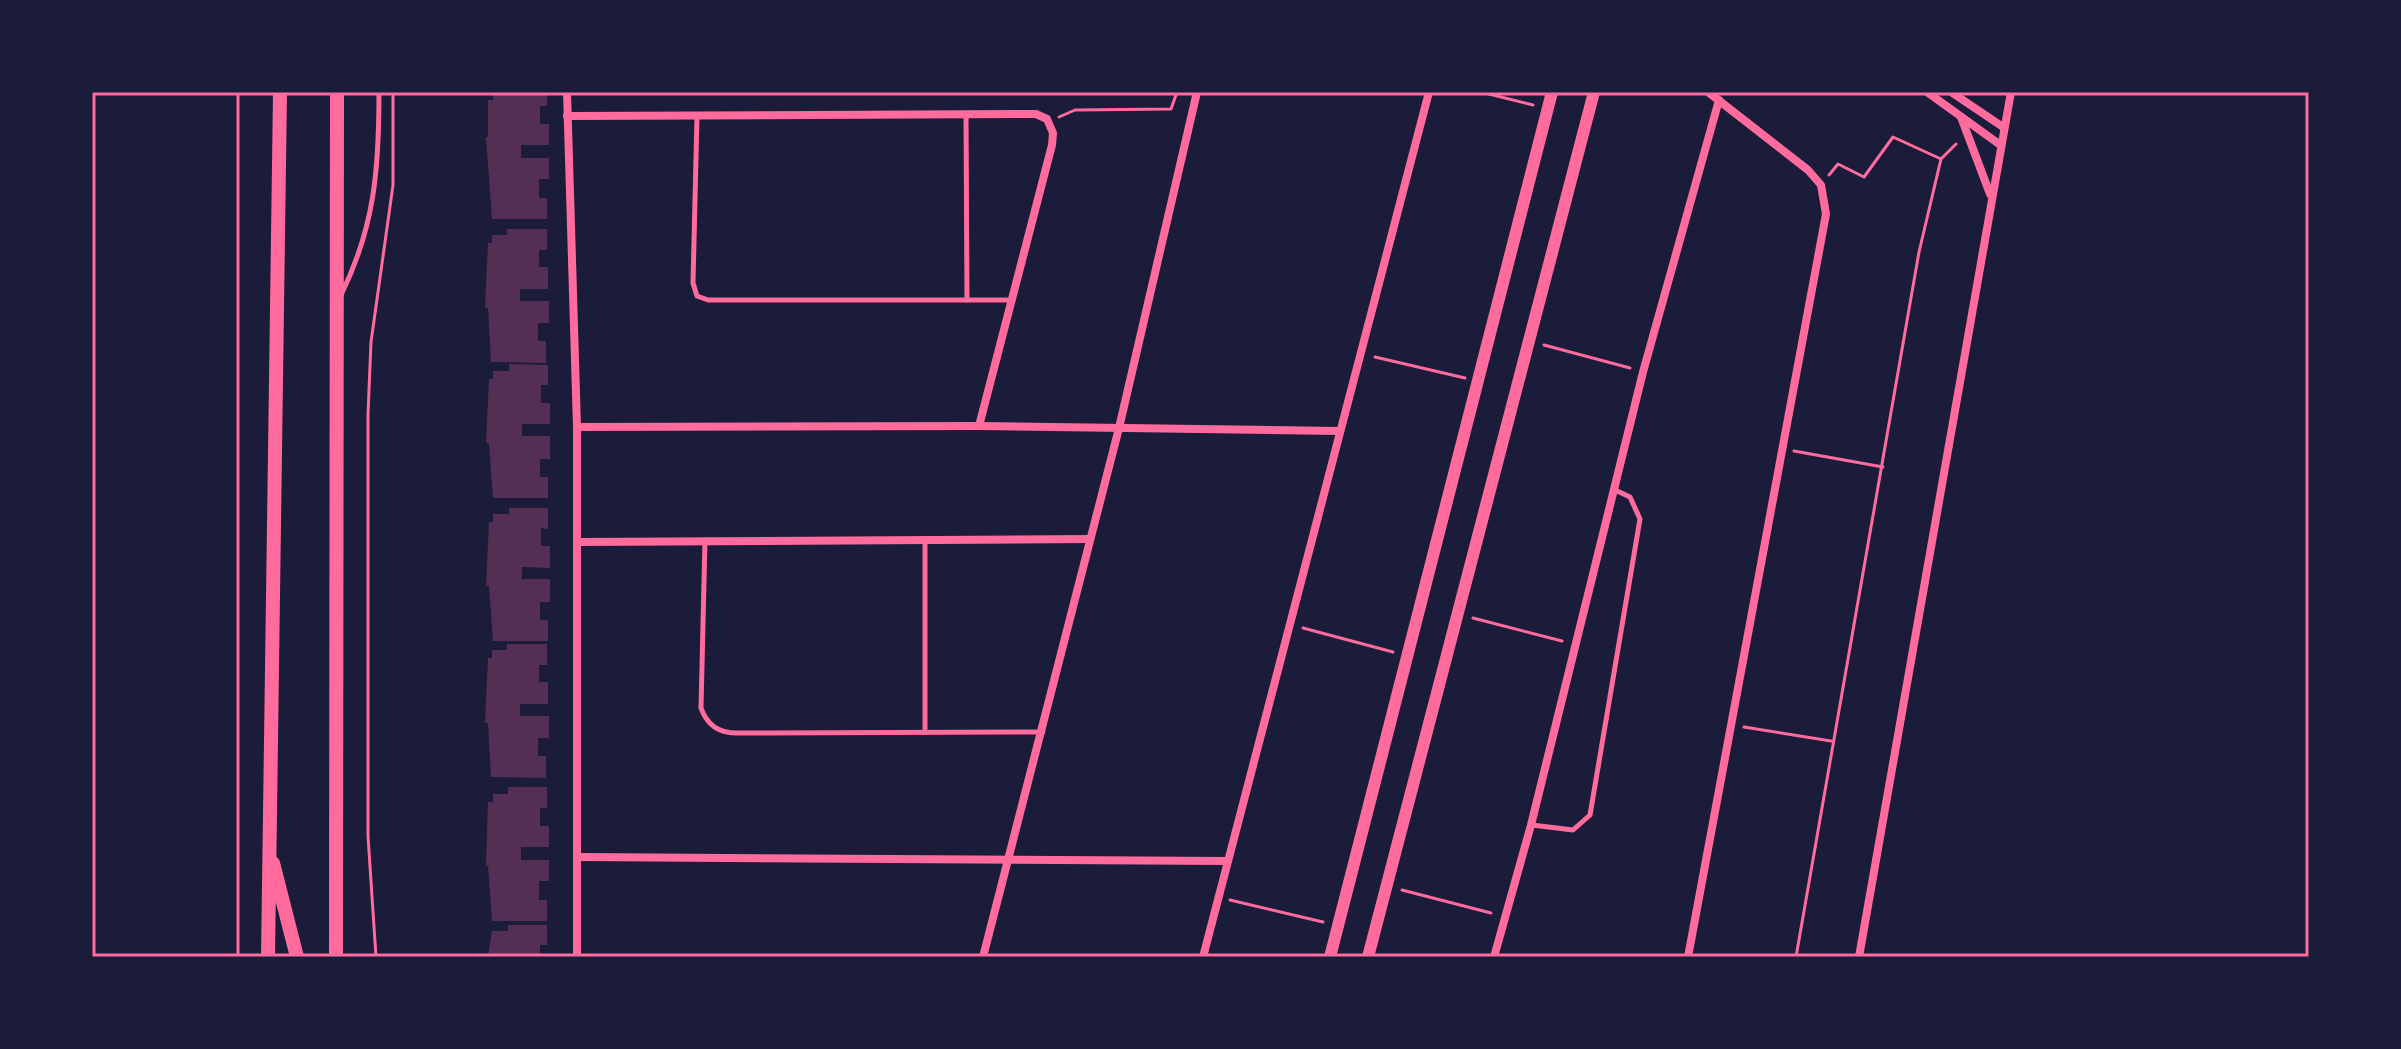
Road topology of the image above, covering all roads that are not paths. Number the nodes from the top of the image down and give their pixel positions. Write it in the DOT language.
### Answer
graph roads {
  1 [pos="280,92"];
  2 [pos="337,92"];
  3 [pos="379,92"];
  4 [pos="567,92"];
  5 [pos="1197,92"];
  6 [pos="1429,92"];
  7 [pos="1552,92"];
  8 [pos="1594,92"];
  9 [pos="1708,92"];
  10 [pos="1927,92"];
  11 [pos="1951,92"];
  12 [pos="2011,92"];
  13 [pos="1719,100"];
  14 [pos="697,115"];
  15 [pos="966,115"];
  16 [pos="567,116"];
  17 [pos="1961,116"];
  18 [pos="2003,127"];
  19 [pos="1999,144"];
  20 [pos="1991,197"];
  21 [pos="967,300"];
  22 [pos="1012,300"];
  23 [pos="337,303"];
  24 [pos="979,426"];
  25 [pos="577,427"];
  26 [pos="1119,428"];
  27 [pos="1339,431"];
  28 [pos="1615,490"];
  29 [pos="705,539"];
  30 [pos="925,539"];
  31 [pos="1090,539"];
  32 [pos="577,542"];
  33 [pos="925,732"];
  34 [pos="1043,732"];
  35 [pos="1531,825"];
  36 [pos="269,847"];
  37 [pos="578,857"];
  38 [pos="1008,858"];
  39 [pos="1227,861"];
  40 [pos="268,957"];
  41 [pos="297,957"];
  42 [pos="336,957"];
  43 [pos="577,957"];
  44 [pos="983,957"];
  45 [pos="1203,957"];
  46 [pos="1330,957"];
  47 [pos="1368,957"];
  48 [pos="1494,957"];
  49 [pos="1688,957"];
  50 [pos="1859,957"];
  1 -- 36 [label="main road"];
  2 -- 23 [label="main road"];
  3 -- 23 [label="lane"];
  4 -- 16 [label="street"];
  5 -- 26 [label="street"];
  6 -- 27 [label="street"];
  7 -- 46 [label="street"];
  8 -- 47 [label="street"];
  9 -- 13 [label="street"];
  10 -- 17 [label="street"];
  11 -- 18 [label="street"];
  12 -- 18 [label="street"];
  13 -- 28 [label="street"];
  13 -- 49 [label="street"];
  14 -- 15 [label="street"];
  14 -- 16 [label="street"];
  14 -- 21 [label="lane"];
  15 -- 21 [label="lane"];
  15 -- 22 [label="street"];
  16 -- 25 [label="street"];
  17 -- 19 [label="street"];
  17 -- 20 [label="street"];
  18 -- 19 [label="street"];
  19 -- 20 [label="street"];
  20 -- 50 [label="street"];
  21 -- 22 [label="lane"];
  22 -- 24 [label="street"];
  23 -- 42 [label="main road"];
  24 -- 25 [label="street"];
  24 -- 26 [label="street"];
  25 -- 32 [label="street"];
  26 -- 27 [label="street"];
  26 -- 31 [label="street"];
  27 -- 39 [label="street"];
  28 -- 35 [label="street"];
  28 -- 35 [label="lane"];
  29 -- 30 [label="street"];
  29 -- 32 [label="street"];
  29 -- 33 [label="lane"];
  30 -- 31 [label="street"];
  30 -- 33 [label="lane"];
  31 -- 34 [label="street"];
  32 -- 37 [label="street"];
  33 -- 34 [label="lane"];
  34 -- 38 [label="street"];
  35 -- 48 [label="street"];
  36 -- 40 [label="main road"];
  36 -- 41 [label="main road"];
  37 -- 38 [label="street"];
  37 -- 43 [label="street"];
  38 -- 39 [label="street"];
  38 -- 44 [label="street"];
  39 -- 45 [label="street"];
}
